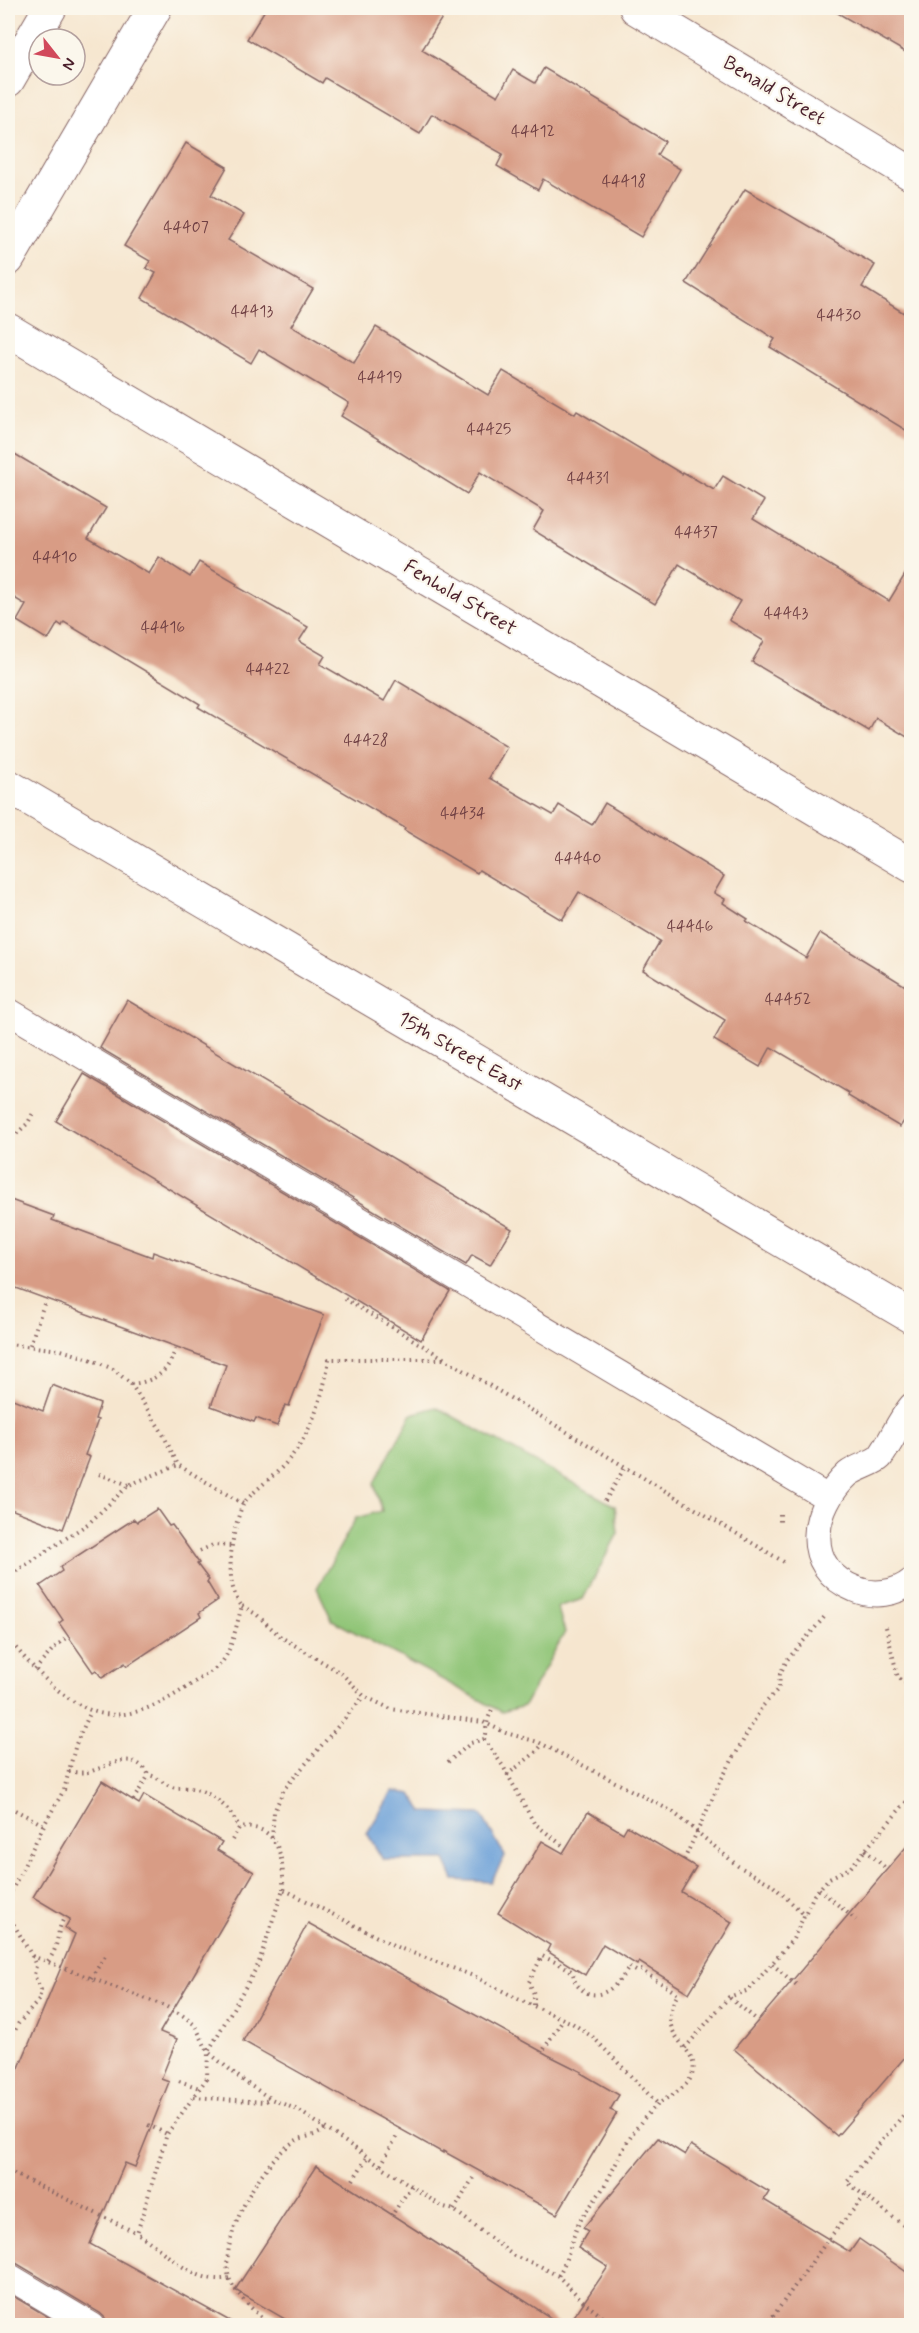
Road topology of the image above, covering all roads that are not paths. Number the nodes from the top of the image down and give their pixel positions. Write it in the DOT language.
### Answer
graph roads {
  1 [pos="50,8"];
  2 [pos="155,8"];
  3 [pos="636,8"];
  4 [pos="8,80"];
  5 [pos="912,174"];
  6 [pos="8,259"];
  7 [pos="8,330"];
  8 [pos="8,786"];
  9 [pos="912,866"];
  10 [pos="8,1011"];
  11 [pos="912,1317"];
  12 [pos="912,1407"];
  13 [pos="828,1498"];
  14 [pos="912,1581"];
  15 [pos="8,2276"];
  16 [pos="92,2325"];
  1 -- 4 [label="street"];
  2 -- 6 [label="street"];
  3 -- 5 [label="street, Benald Street"];
  7 -- 9 [label="street, Fenhold Street"];
  8 -- 11 [label="street, 15th Street East"];
  10 -- 13 [label="lane"];
  12 -- 13 [label="lane"];
  13 -- 14 [label="lane"];
  15 -- 16 [label="lane"];
}
